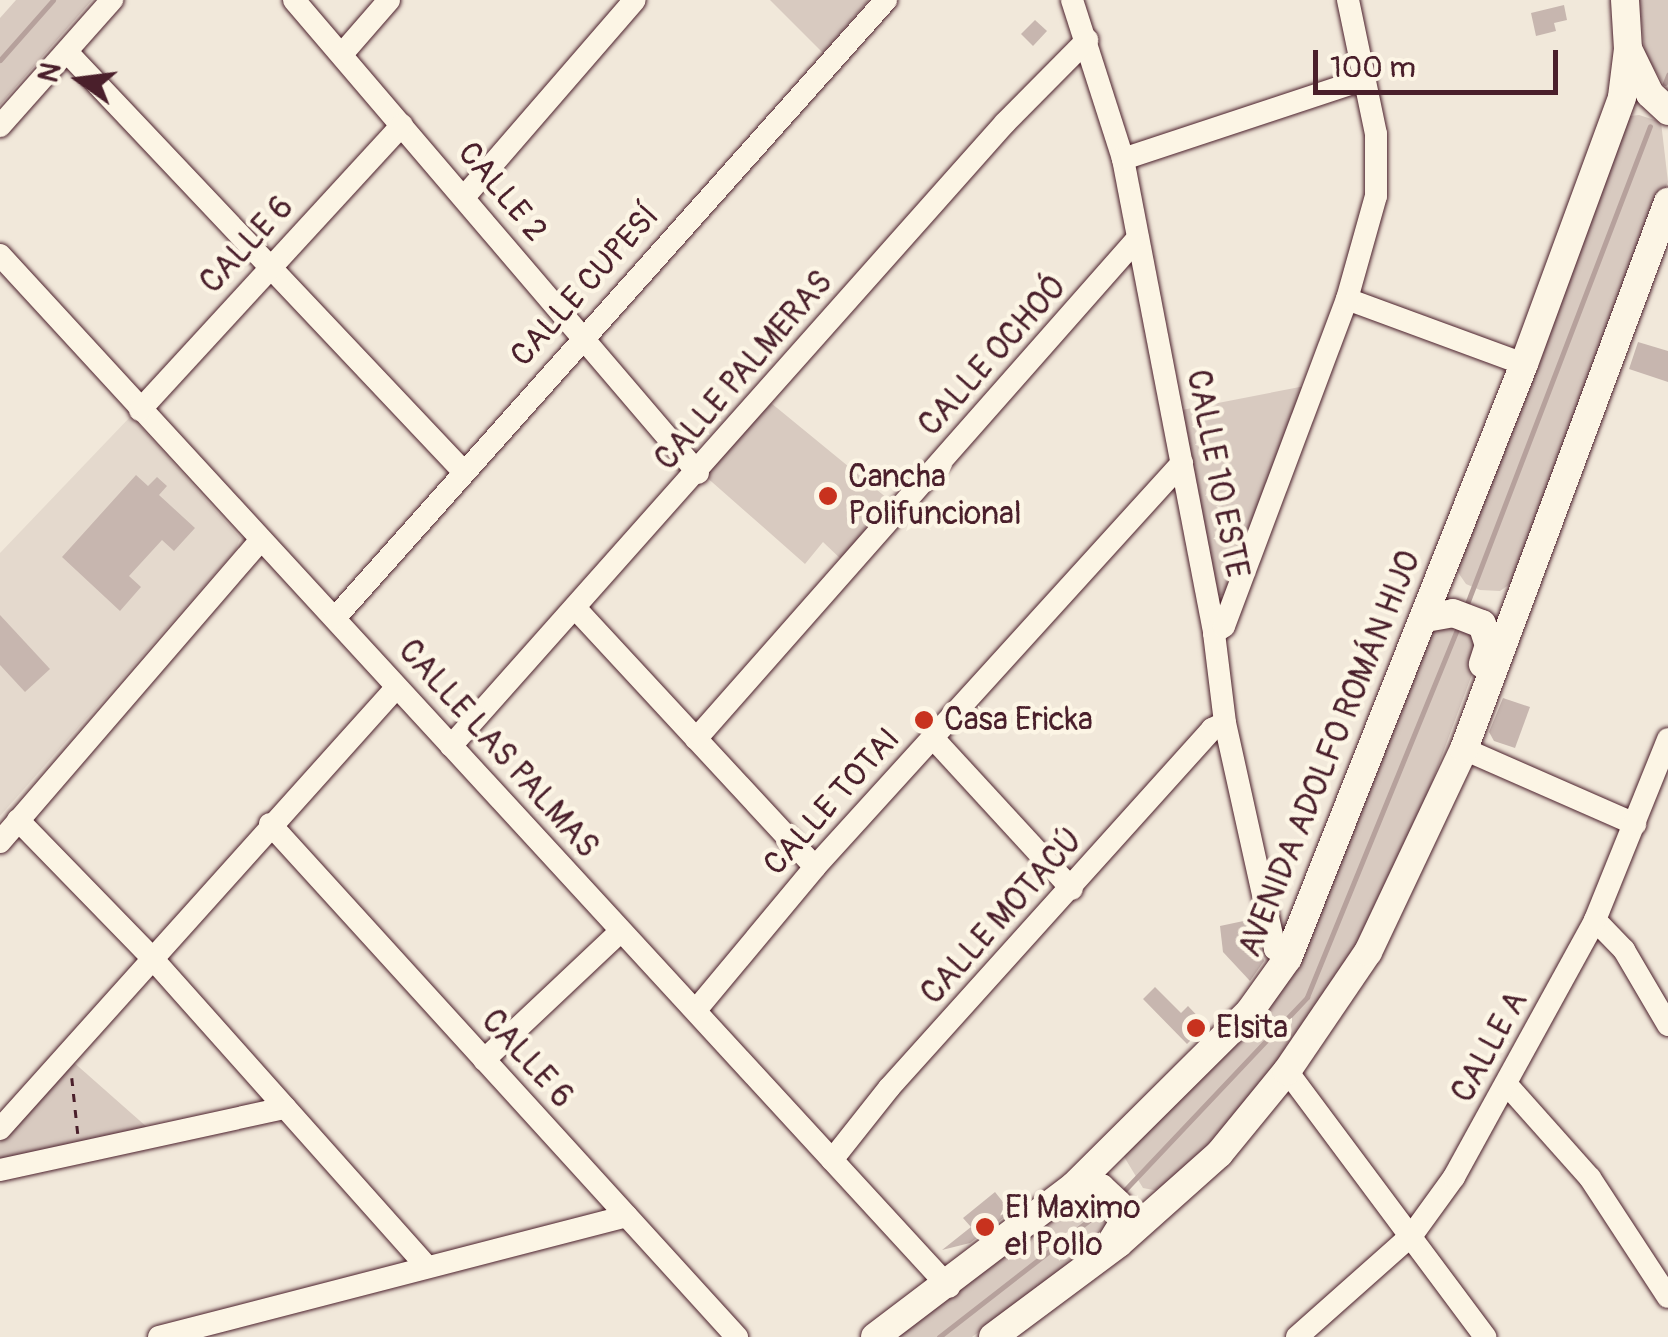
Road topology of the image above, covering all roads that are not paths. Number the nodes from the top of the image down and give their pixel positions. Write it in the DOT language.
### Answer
graph roads {
  1 [pos="112,0"];
  2 [pos="294,0"];
  3 [pos="389,0"];
  4 [pos="636,0"];
  5 [pos="886,0"];
  6 [pos="1072,0"];
  7 [pos="1348,0"];
  8 [pos="1622,7"];
  9 [pos="1087,40"];
  10 [pos="1628,49"];
  11 [pos="67,52"];
  12 [pos="343,53"];
  13 [pos="1365,79"];
  14 [pos="1666,112"];
  15 [pos="402,125"];
  16 [pos="0,126"];
  17 [pos="1123,159"];
  18 [pos="465,196"];
  19 [pos="1665,211"];
  20 [pos="1137,239"];
  21 [pos="0,255"];
  22 [pos="268,269"];
  23 [pos="1347,299"];
  24 [pos="582,337"];
  25 [pos="1524,364"];
  26 [pos="140,410"];
  27 [pos="1182,464"];
  28 [pos="463,471"];
  29 [pos="698,472"];
  30 [pos="261,540"];
  31 [pos="1439,599"];
  32 [pos="577,610"];
  33 [pos="1502,613"];
  34 [pos="335,618"];
  35 [pos="1214,633"];
  36 [pos="396,688"];
  37 [pos="1225,723"];
  38 [pos="933,738"];
  39 [pos="1668,738"];
  40 [pos="696,739"];
  41 [pos="451,746"];
  42 [pos="1464,749"];
  43 [pos="18,820"];
  44 [pos="270,824"];
  45 [pos="1635,824"];
  46 [pos="1430,832"];
  47 [pos="0,842"];
  48 [pos="815,867"];
  49 [pos="1072,889"];
  50 [pos="1595,920"];
  51 [pos="620,932"];
  52 [pos="152,958"];
  53 [pos="1288,958"];
  54 [pos="696,1010"];
  55 [pos="1668,1025"];
  56 [pos="484,1060"];
  57 [pos="1287,1071"];
  58 [pos="1508,1086"];
  59 [pos="285,1108"];
  60 [pos="0,1129"];
  61 [pos="1117,1150"];
  62 [pos="832,1160"];
  63 [pos="0,1170"];
  64 [pos="1078,1186"];
  65 [pos="1163,1202"];
  66 [pos="627,1216"];
  67 [pos="1412,1235"];
  68 [pos="426,1265"];
  69 [pos="1069,1282"];
  70 [pos="949,1286"];
  71 [pos="1668,1298"];
  72 [pos="159,1337"];
  73 [pos="737,1337"];
  74 [pos="875,1337"];
  75 [pos="993,1337"];
  76 [pos="1297,1337"];
  77 [pos="1484,1337"];
  1 -- 11 [label="street"];
  2 -- 12 [label="street, CALLE 2"];
  3 -- 12 [label="street"];
  4 -- 18 [label="street"];
  5 -- 24 [label="street, CALLE CUPESÍ"];
  6 -- 9 [label="street, CALLE 10 ESTE"];
  7 -- 13 [label="street"];
  8 -- 10 [label="main road"];
  9 -- 17 [label="street, CALLE 10 ESTE"];
  9 -- 29 [label="street, CALLE PALMERAS"];
  10 -- 14 [label="main road"];
  10 -- 25 [label="main road, AVENIDA ADOLFO ROMÁN HIJO"];
  11 -- 16 [label="street"];
  11 -- 22 [label="street"];
  12 -- 15 [label="street, CALLE 2"];
  13 -- 17 [label="street"];
  13 -- 23 [label="street"];
  15 -- 18 [label="street, CALLE 2"];
  15 -- 22 [label="street, CALLE 6"];
  17 -- 20 [label="street, CALLE 10 ESTE"];
  18 -- 24 [label="street, CALLE 2"];
  19 -- 33 [label="main road"];
  20 -- 27 [label="street, CALLE 10 ESTE"];
  20 -- 40 [label="street, CALLE OCHOÓ"];
  21 -- 26 [label="street, CALLE LAS PALMAS"];
  22 -- 26 [label="street, CALLE 6"];
  22 -- 28 [label="street"];
  23 -- 25 [label="street"];
  23 -- 35 [label="street"];
  24 -- 28 [label="street, CALLE CUPESÍ"];
  24 -- 29 [label="street, CALLE 2"];
  25 -- 31 [label="main road, AVENIDA ADOLFO ROMÁN HIJO"];
  26 -- 30 [label="street, CALLE LAS PALMAS"];
  27 -- 35 [label="street, CALLE 10 ESTE"];
  27 -- 38 [label="street, CALLE TOTAI"];
  28 -- 34 [label="street, CALLE CUPESÍ"];
  29 -- 32 [label="street, CALLE PALMERAS"];
  30 -- 34 [label="street, CALLE LAS PALMAS"];
  30 -- 43 [label="street"];
  31 -- 33 [label="main road"];
  31 -- 53 [label="main road, AVENIDA ADOLFO ROMÁN HIJO"];
  32 -- 40 [label="street"];
  32 -- 41 [label="street, CALLE PALMERAS"];
  33 -- 42 [label="main road"];
  33 -- 46 [label="main road"];
  34 -- 36 [label="street, CALLE LAS PALMAS"];
  35 -- 37 [label="street, CALLE 10 ESTE"];
  36 -- 41 [label="street, CALLE LAS PALMAS"];
  36 -- 44 [label="street"];
  37 -- 49 [label="street, CALLE MOTACÚ"];
  37 -- 53 [label="street, CALLE 10 ESTE"];
  38 -- 48 [label="street, CALLE TOTAI"];
  38 -- 49 [label="street"];
  39 -- 45 [label="street, CALLE A"];
  40 -- 48 [label="street"];
  41 -- 51 [label="street, CALLE LAS PALMAS"];
  42 -- 45 [label="street"];
  42 -- 46 [label="main road"];
  43 -- 47 [label="street"];
  43 -- 52 [label="street"];
  44 -- 52 [label="street"];
  44 -- 56 [label="street, CALLE 6"];
  45 -- 50 [label="street, CALLE A"];
  46 -- 57 [label="main road"];
  48 -- 54 [label="street, CALLE TOTAI"];
  49 -- 62 [label="street, CALLE MOTACÚ"];
  50 -- 55 [label="street"];
  50 -- 58 [label="street, CALLE A"];
  51 -- 54 [label="street, CALLE LAS PALMAS"];
  51 -- 56 [label="street"];
  52 -- 59 [label="street"];
  52 -- 60 [label="street"];
  53 -- 61 [label="main road, AVENIDA ADOLFO ROMÁN HIJO"];
  54 -- 62 [label="street, CALLE LAS PALMAS"];
  56 -- 66 [label="street, CALLE 6"];
  57 -- 65 [label="main road"];
  57 -- 67 [label="street"];
  58 -- 67 [label="street, CALLE A"];
  58 -- 71 [label="street"];
  59 -- 63 [label="street"];
  59 -- 68 [label="street"];
  61 -- 64 [label="main road, AVENIDA ADOLFO ROMÁN HIJO"];
  61 -- 65 [label="main road"];
  62 -- 70 [label="street, CALLE LAS PALMAS"];
  64 -- 69 [label="main road"];
  64 -- 70 [label="main road, AVENIDA ADOLFO ROMÁN HIJO"];
  65 -- 69 [label="main road"];
  66 -- 68 [label="street"];
  66 -- 73 [label="street, CALLE 6"];
  67 -- 76 [label="street, CALLE A"];
  67 -- 77 [label="street"];
  68 -- 72 [label="street"];
  69 -- 75 [label="main road"];
  70 -- 74 [label="main road, AVENIDA ADOLFO ROMÁN HIJO"];
}
